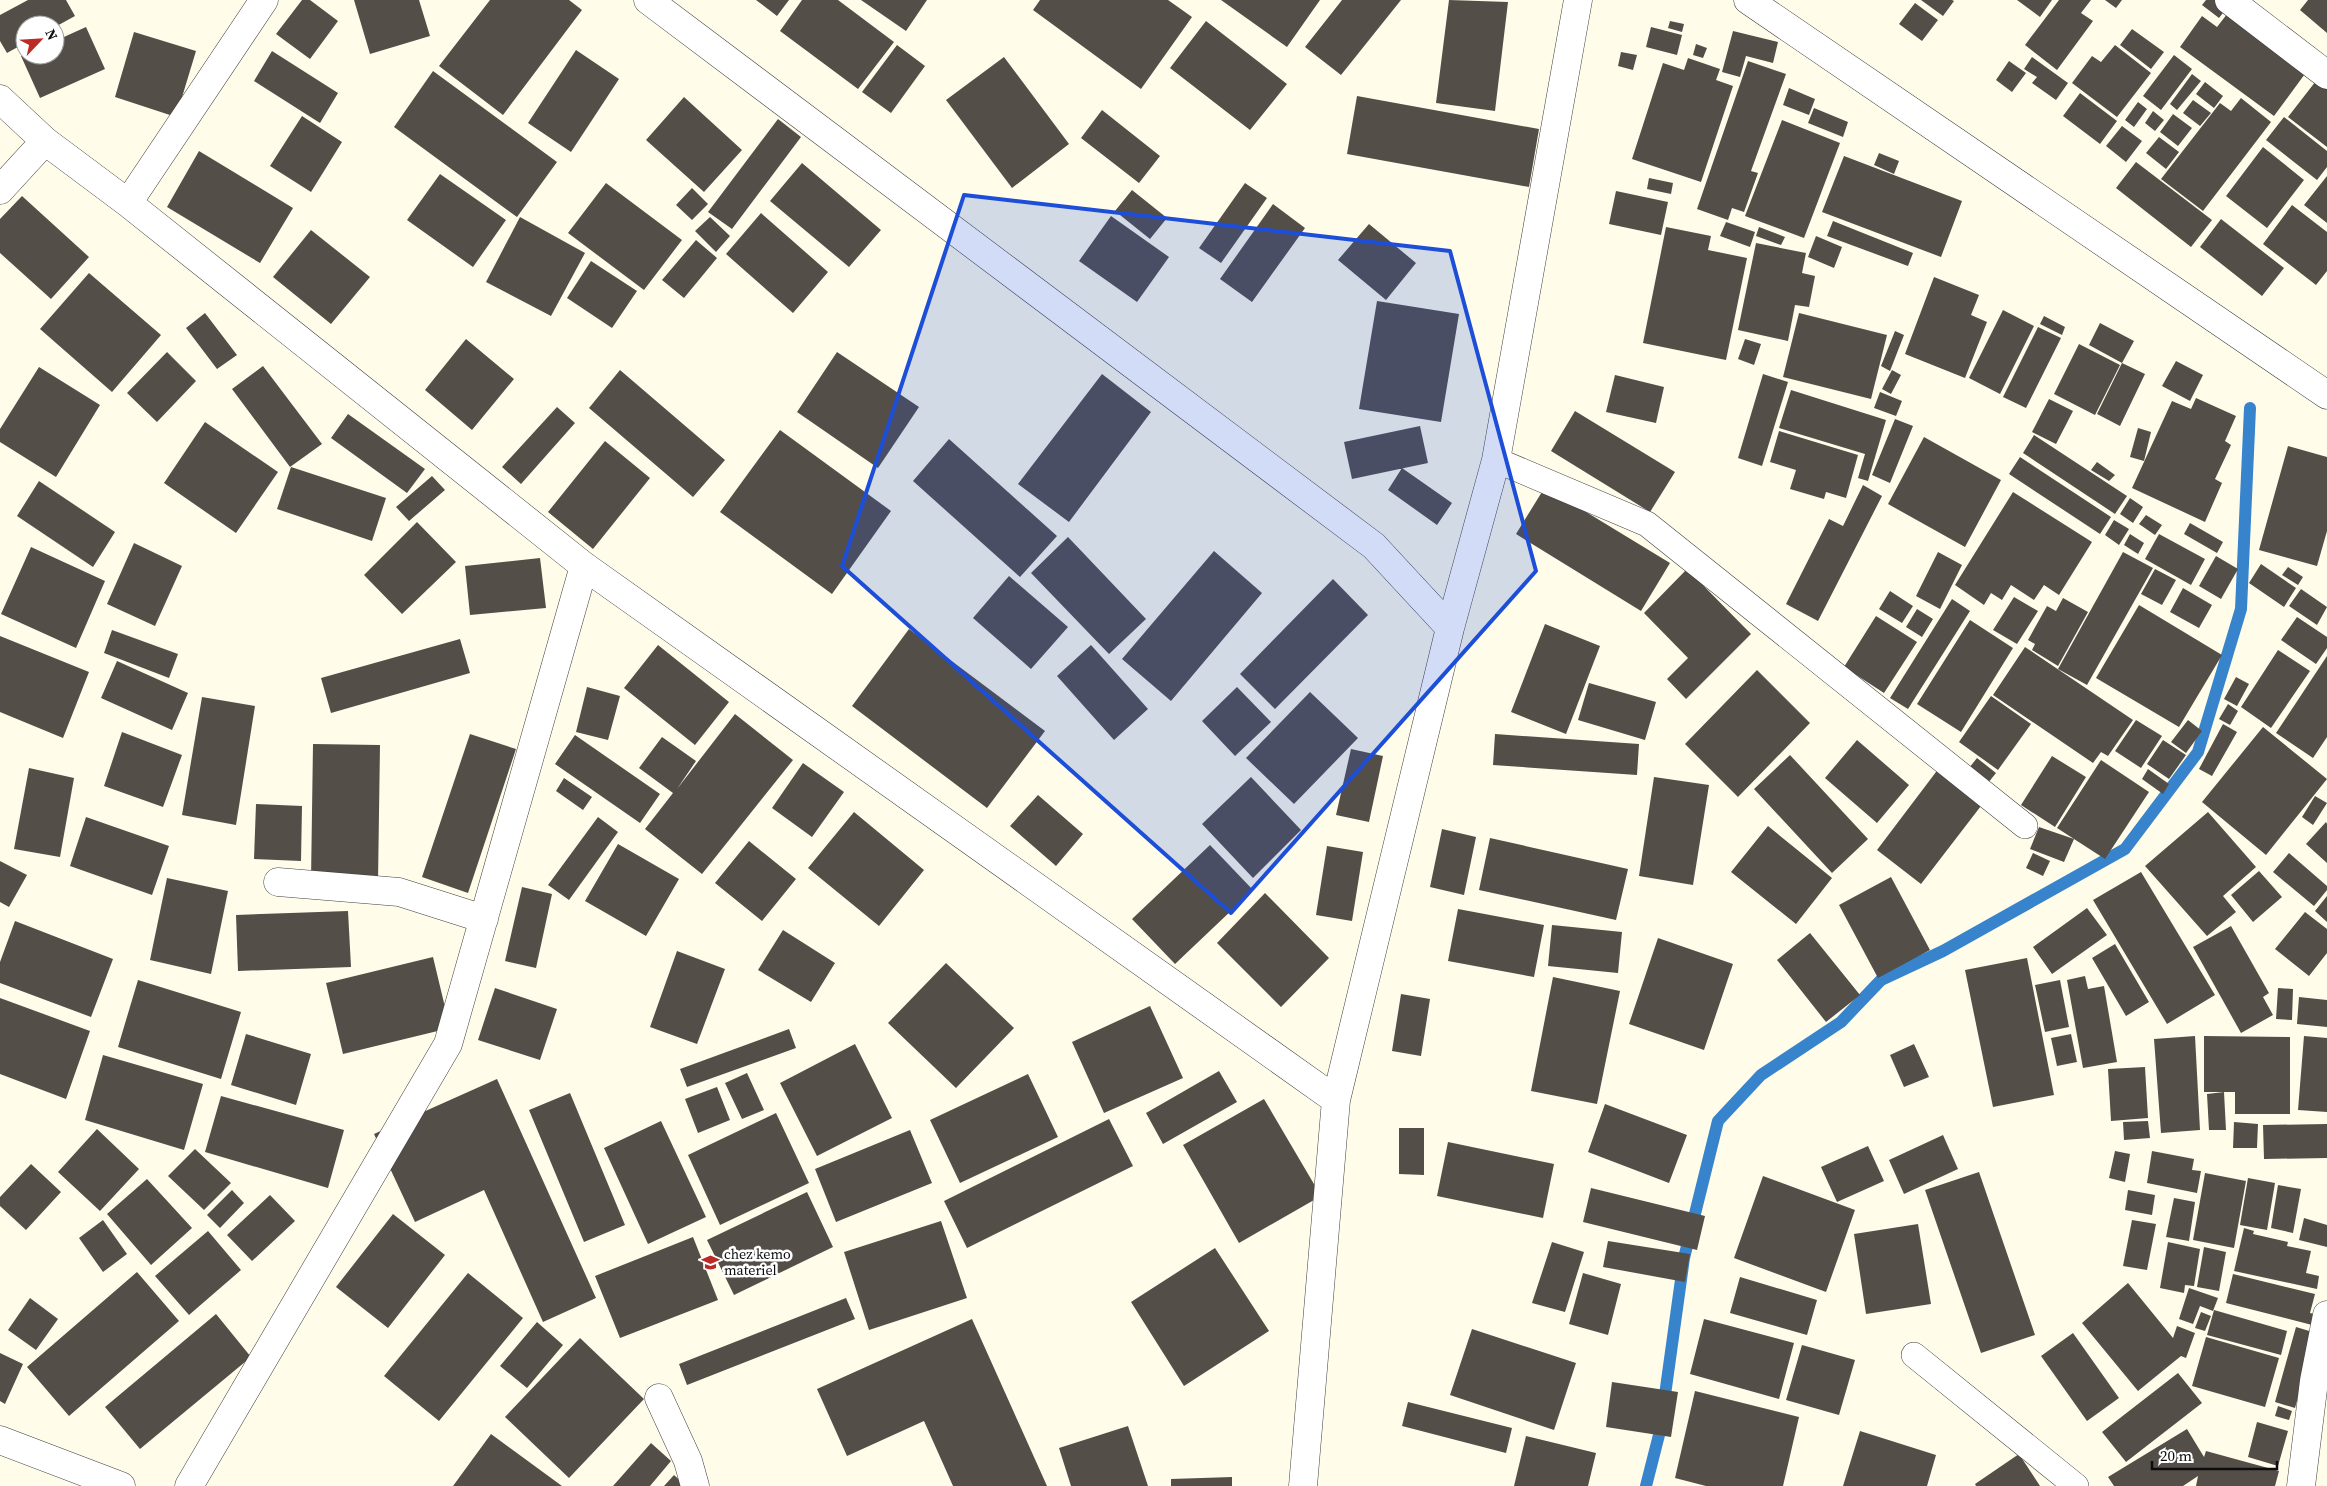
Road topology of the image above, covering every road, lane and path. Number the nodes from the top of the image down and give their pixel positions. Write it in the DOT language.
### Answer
graph roads {
  1 [pos="264,0"];
  2 [pos="648,0"];
  3 [pos="1578,0"];
  4 [pos="1748,0"];
  5 [pos="2229,0"];
  6 [pos="2327,75"];
  7 [pos="0,99"];
  8 [pos="45,141"];
  9 [pos="0,190"];
  10 [pos="128,203"];
  11 [pos="2327,395"];
  12 [pos="1496,460"];
  13 [pos="584,566"];
  14 [pos="1450,628"];
  15 [pos="2025,826"];
  16 [pos="278,882"];
  17 [pos="484,918"];
  18 [pos="1336,1100"];
  19 [pos="2327,1315"];
  20 [pos="1914,1355"];
  21 [pos="2320,1382"];
  22 [pos="660,1398"];
  23 [pos="0,1440"];
  24 [pos="121,1486"];
  25 [pos="189,1486"];
  26 [pos="695,1486"];
  27 [pos="1303,1486"];
  28 [pos="2076,1486"];
  29 [pos="2301,1486"];
  1 -- 10 [label="street"];
  2 -- 14 [label="street"];
  3 -- 12 [label="street"];
  4 -- 11 [label="street"];
  5 -- 6 [label="street"];
  7 -- 8 [label="street"];
  8 -- 9 [label="street"];
  8 -- 10 [label="street"];
  10 -- 13 [label="street"];
  12 -- 14 [label="street"];
  12 -- 15 [label="lane"];
  13 -- 17 [label="street"];
  13 -- 18 [label="street"];
  14 -- 18 [label="street"];
  16 -- 17 [label="street"];
  17 -- 25 [label="street"];
  18 -- 27 [label="street"];
  19 -- 21 [label="street"];
  20 -- 28 [label="lane"];
  21 -- 29 [label="street"];
  22 -- 26 [label="street"];
  23 -- 24 [label="street"];
}
